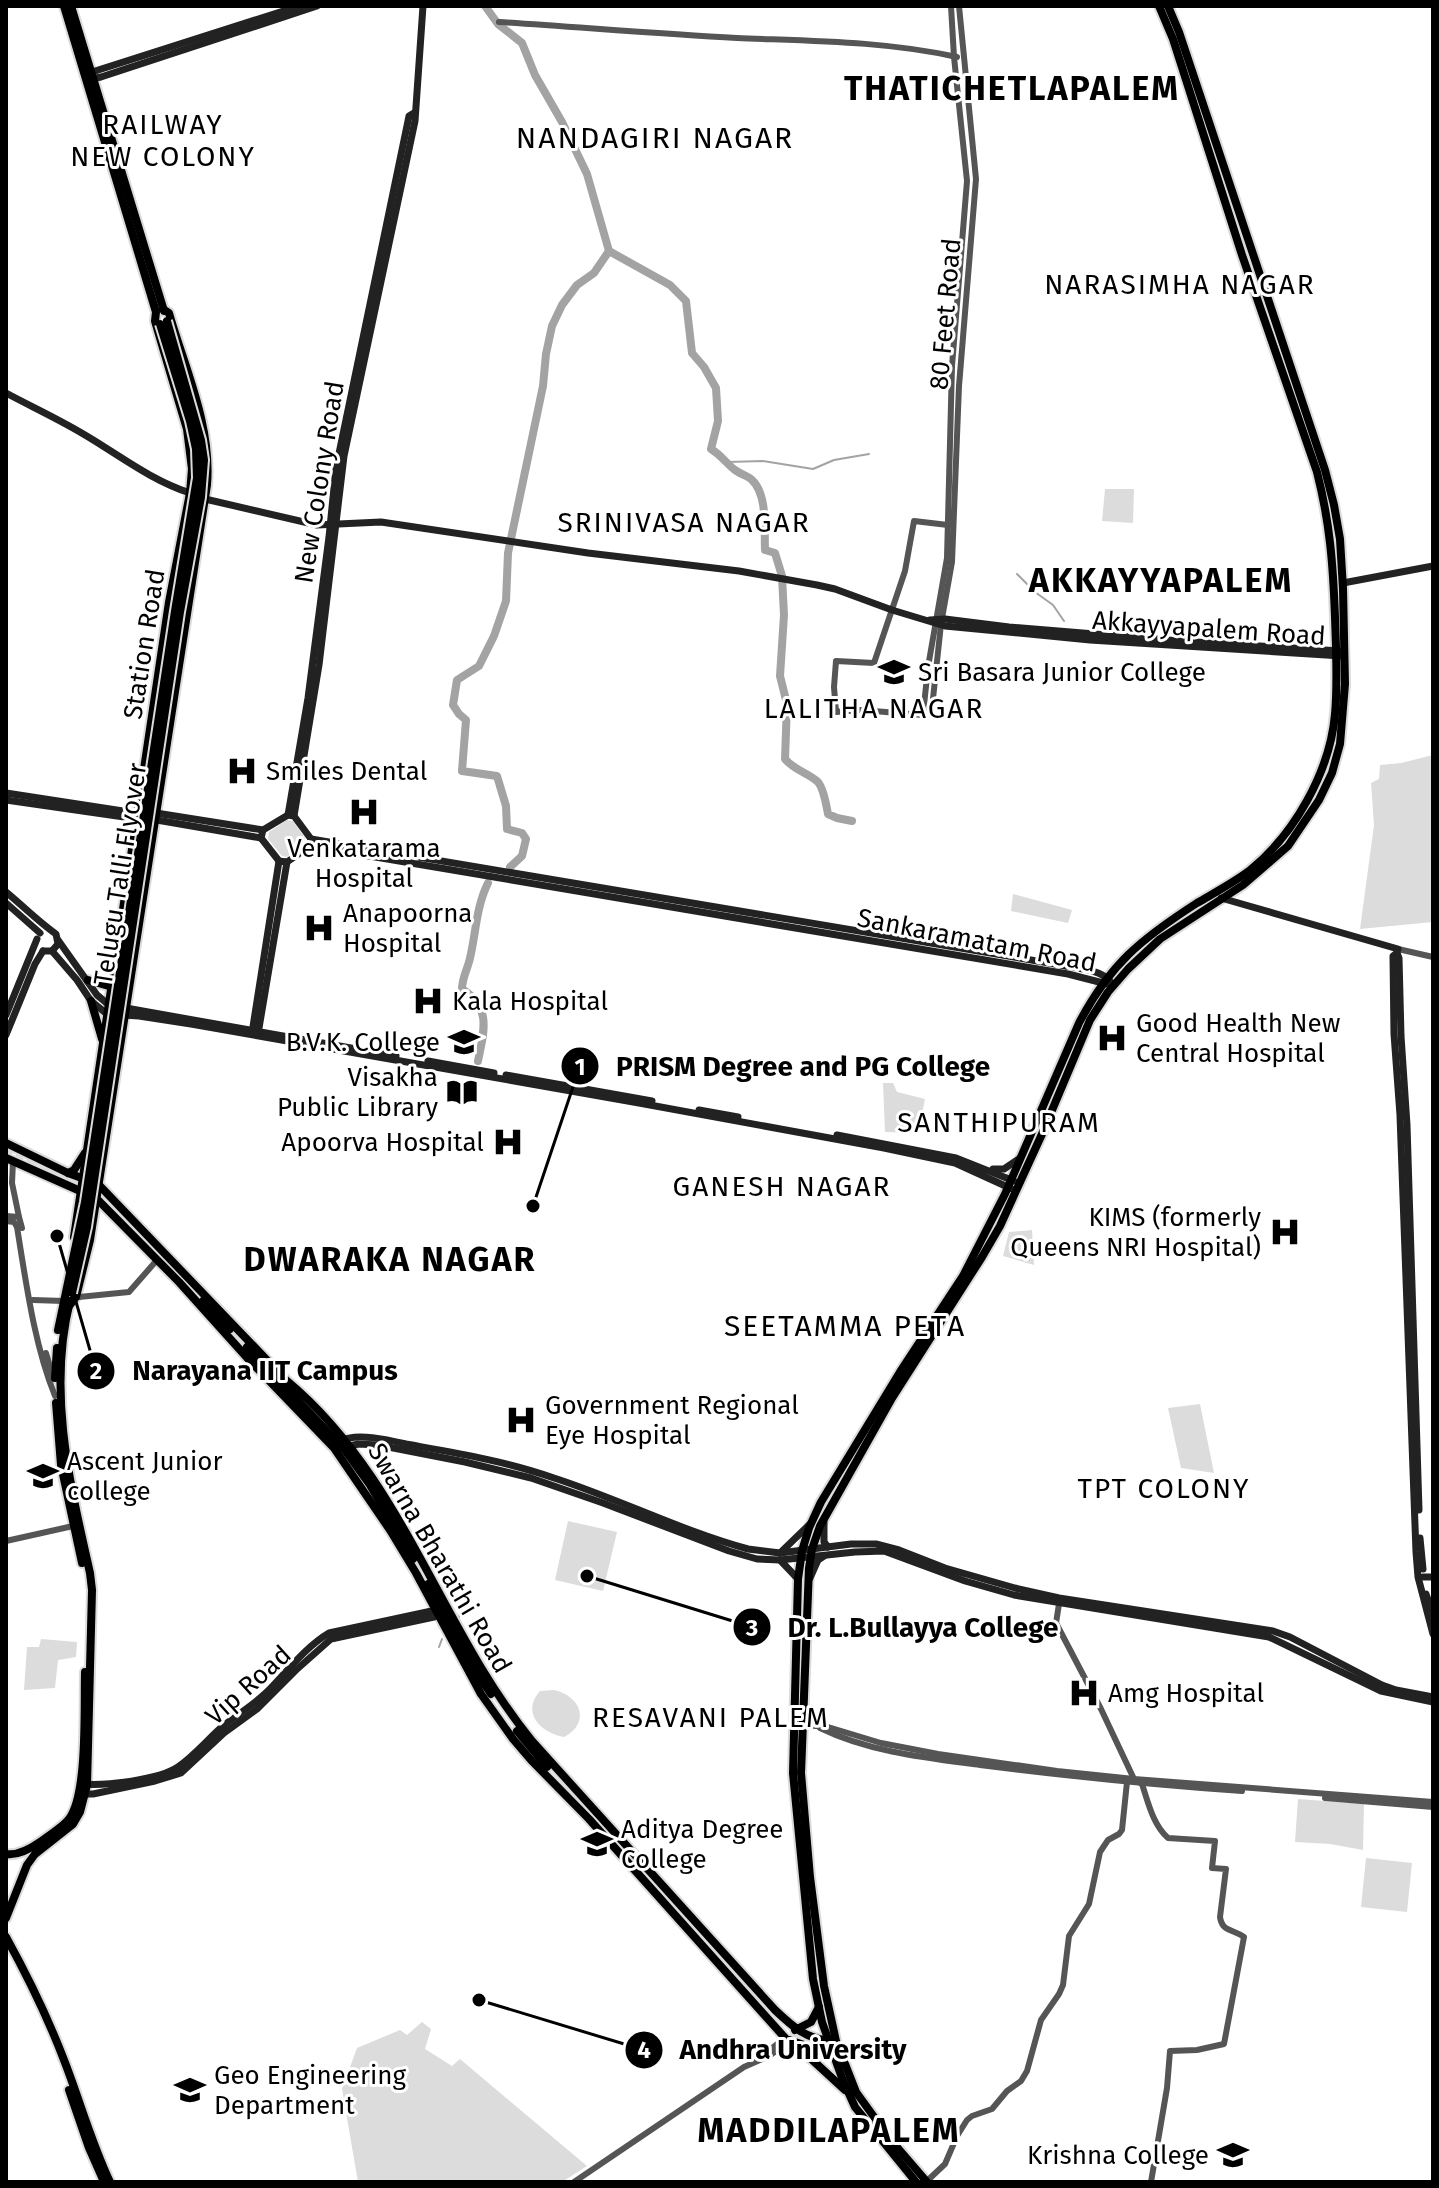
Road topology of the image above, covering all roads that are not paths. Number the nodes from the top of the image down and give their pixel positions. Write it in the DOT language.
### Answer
graph roads {
  1 [pos="64,6"];
  2 [pos="71,6"];
  3 [pos="299,6"];
  4 [pos="317,6"];
  5 [pos="423,6"];
  6 [pos="951,6"];
  7 [pos="959,6"];
  8 [pos="1159,6"];
  9 [pos="1168,6"];
  10 [pos="499,22"];
  11 [pos="954,57"];
  12 [pos="964,58"];
  13 [pos="90,76"];
  14 [pos="970,161"];
  15 [pos="160,310"];
  16 [pos="6,393"];
  17 [pos="190,493"];
  18 [pos="205,499"];
  19 [pos="948,525"];
  20 [pos="333,528"];
  21 [pos="1433,566"];
  22 [pos="1343,583"];
  23 [pos="892,610"];
  24 [pos="936,621"];
  25 [pos="1340,653"];
  26 [pos="923,715"];
  27 [pos="6,793"];
  28 [pos="6,800"];
  29 [pos="138,816"];
  30 [pos="156,816"];
  31 [pos="291,816"];
  32 [pos="262,834"];
  33 [pos="310,842"];
  34 [pos="283,862"];
  35 [pos="6,892"];
  36 [pos="1221,898"];
  37 [pos="6,903"];
  38 [pos="41,934"];
  39 [pos="58,940"];
  40 [pos="47,951"];
  41 [pos="1397,951"];
  42 [pos="1433,957"];
  43 [pos="88,980"];
  44 [pos="1105,980"];
  45 [pos="1113,985"];
  46 [pos="112,987"];
  47 [pos="91,1001"];
  48 [pos="108,1009"];
  49 [pos="125,1011"];
  50 [pos="6,1015"];
  51 [pos="255,1033"];
  52 [pos="6,1035"];
  53 [pos="103,1043"];
  54 [pos="6,1143"];
  55 [pos="88,1148"];
  56 [pos="1020,1158"];
  57 [pos="10,1160"];
  58 [pos="986,1169"];
  59 [pos="68,1173"];
  60 [pos="83,1179"];
  61 [pos="98,1184"];
  62 [pos="1014,1185"];
  63 [pos="81,1190"];
  64 [pos="96,1198"];
  65 [pos="19,1217"];
  66 [pos="6,1219"];
  67 [pos="157,1260"];
  68 [pos="24,1262"];
  69 [pos="184,1280"];
  70 [pos="70,1297"];
  71 [pos="33,1300"];
  72 [pos="55,1381"];
  73 [pos="58,1398"];
  74 [pos="345,1444"];
  75 [pos="824,1520"];
  76 [pos="811,1523"];
  77 [pos="73,1526"];
  78 [pos="6,1541"];
  79 [pos="827,1551"];
  80 [pos="812,1553"];
  81 [pos="801,1554"];
  82 [pos="780,1556"];
  83 [pos="1421,1577"];
  84 [pos="1433,1577"];
  85 [pos="798,1579"];
  86 [pos="808,1584"];
  87 [pos="1059,1604"];
  88 [pos="442,1611"];
  89 [pos="1433,1614"];
  90 [pos="1433,1634"];
  91 [pos="1433,1700"];
  92 [pos="495,1702"];
  93 [pos="804,1725"];
  94 [pos="1130,1781"];
  95 [pos="1142,1784"];
  96 [pos="82,1789"];
  97 [pos="1433,1805"];
  98 [pos="10,1854"];
  99 [pos="27,1865"];
  100 [pos="7,1916"];
  101 [pos="6,1937"];
  102 [pos="6,1948"];
  103 [pos="820,2005"];
  104 [pos="795,2030"];
  105 [pos="782,2043"];
  106 [pos="795,2043"];
  107 [pos="834,2044"];
  108 [pos="848,2093"];
  109 [pos="107,2182"];
  110 [pos="574,2182"];
  111 [pos="916,2182"];
  112 [pos="927,2182"];
  113 [pos="1151,2182"];
  1 -- 13 [label="main road, Station Road"];
  2 -- 13 [label="main road, Station Road"];
  3 -- 13 [label="main road"];
  4 -- 13 [label="main road"];
  5 -- 20 [label="main road, New Colony Road"];
  6 -- 11 [label="street, 80 Feet Road"];
  7 -- 12 [label="street, 80 Feet Road"];
  8 -- 25 [label="main road"];
  9 -- 22 [label="main road"];
  10 -- 11 [label="street"];
  11 -- 12 [label="street"];
  11 -- 14 [label="street, 80 Feet Road"];
  12 -- 14 [label="street, 80 Feet Road"];
  13 -- 15 [label="main road, Station Road"];
  14 -- 19 [label="street, 80 Feet Road"];
  14 -- 24 [label="street, 80 Feet Road"];
  15 -- 17 [label="main road, Station Road"];
  15 -- 18 [label="main road"];
  15 -- 70 [label="main road, Telugu Talli Flyover, bridge"];
  16 -- 17 [label="main road"];
  17 -- 18 [label="street"];
  17 -- 29 [label="main road, Station Road"];
  18 -- 20 [label="main road, Akkayyapalem Road"];
  18 -- 30 [label="main road"];
  19 -- 23 [label="street"];
  19 -- 24 [label="street, 80 Feet Road"];
  20 -- 23 [label="main road, Akkayyapalem Road"];
  20 -- 31 [label="main road, New Colony Road"];
  21 -- 22 [label="main road"];
  22 -- 25 [label="main road"];
  23 -- 24 [label="main road, Akkayyapalem Road"];
  23 -- 26 [label="street"];
  24 -- 25 [label="main road, Akkayyapalem Road"];
  24 -- 25 [label="main road, Akkayyapalem Road"];
  24 -- 26 [label="street"];
  24 -- 26 [label="street"];
  25 -- 36 [label="main road"];
  25 -- 44 [label="main road"];
  27 -- 29 [label="main road"];
  28 -- 29 [label="main road"];
  29 -- 30 [label="main road"];
  29 -- 46 [label="main road, Station Road"];
  30 -- 32 [label="main road"];
  30 -- 49 [label="main road"];
  31 -- 32 [label="main road"];
  31 -- 33 [label="main road"];
  32 -- 34 [label="main road"];
  33 -- 34 [label="main road"];
  33 -- 44 [label="main road, Sankaramatam Road"];
  34 -- 51 [label="main road"];
  35 -- 38 [label="main road"];
  36 -- 41 [label="main road"];
  36 -- 45 [label="main road"];
  37 -- 38 [label="main road"];
  38 -- 39 [label="main road"];
  38 -- 40 [label="main road"];
  38 -- 50 [label="main road"];
  39 -- 40 [label="main road"];
  39 -- 43 [label="main road"];
  40 -- 47 [label="main road"];
  40 -- 52 [label="main road"];
  41 -- 42 [label="street"];
  41 -- 83 [label="main road"];
  43 -- 46 [label="main road"];
  43 -- 48 [label="main road"];
  44 -- 45 [label="main road, Sankaramatam Road"];
  44 -- 56 [label="main road"];
  45 -- 62 [label="main road"];
  46 -- 48 [label="main road, Station Road"];
  47 -- 48 [label="main road"];
  47 -- 53 [label="main road"];
  48 -- 49 [label="main road"];
  48 -- 53 [label="main road, Station Road"];
  49 -- 51 [label="main road"];
  49 -- 61 [label="main road"];
  51 -- 58 [label="main road"];
  51 -- 62 [label="main road"];
  53 -- 55 [label="main road, Station Road"];
  54 -- 59 [label="main road"];
  55 -- 59 [label="main road"];
  55 -- 60 [label="main road, Station Road"];
  56 -- 58 [label="main road"];
  56 -- 62 [label="main road"];
  57 -- 63 [label="main road"];
  57 -- 65 [label="street"];
  58 -- 62 [label="main road"];
  59 -- 60 [label="main road"];
  60 -- 61 [label="main road"];
  60 -- 63 [label="main road, Station Road"];
  61 -- 64 [label="main road"];
  61 -- 69 [label="main road"];
  62 -- 75 [label="main road"];
  62 -- 76 [label="main road"];
  63 -- 64 [label="main road"];
  63 -- 70 [label="main road, Station Road"];
  64 -- 67 [label="main road"];
  64 -- 70 [label="main road"];
  65 -- 66 [label="street"];
  65 -- 68 [label="street"];
  66 -- 68 [label="street"];
  67 -- 69 [label="main road"];
  67 -- 70 [label="street"];
  68 -- 71 [label="street"];
  68 -- 73 [label="street"];
  69 -- 74 [label="main road, Swarna Bharathi Road"];
  69 -- 88 [label="main road"];
  70 -- 71 [label="street"];
  70 -- 72 [label="main road"];
  70 -- 73 [label="main road"];
  71 -- 72 [label="street"];
  72 -- 73 [label="main road"];
  73 -- 77 [label="main road"];
  73 -- 96 [label="main road"];
  74 -- 82 [label="main road"];
  74 -- 88 [label="main road, Swarna Bharathi Road"];
  75 -- 79 [label="main road"];
  75 -- 80 [label="main road"];
  76 -- 81 [label="main road"];
  76 -- 82 [label="main road"];
  77 -- 78 [label="street"];
  77 -- 96 [label="main road"];
  79 -- 80 [label="main road"];
  79 -- 86 [label="main road"];
  79 -- 87 [label="main road"];
  79 -- 91 [label="main road"];
  80 -- 81 [label="main road"];
  80 -- 86 [label="main road"];
  81 -- 82 [label="main road"];
  81 -- 85 [label="main road"];
  82 -- 85 [label="main road"];
  83 -- 84 [label="main road"];
  83 -- 89 [label="main road"];
  83 -- 90 [label="main road"];
  85 -- 103 [label="main road"];
  86 -- 93 [label="main road"];
  87 -- 91 [label="main road"];
  87 -- 94 [label="street"];
  88 -- 92 [label="main road, Swarna Bharathi Road"];
  88 -- 92 [label="main road"];
  88 -- 96 [label="main road, Vip Road"];
  92 -- 104 [label="main road"];
  92 -- 106 [label="main road"];
  93 -- 94 [label="street"];
  93 -- 107 [label="main road"];
  94 -- 95 [label="street"];
  94 -- 97 [label="street"];
  94 -- 112 [label="street"];
  95 -- 97 [label="street"];
  95 -- 113 [label="street"];
  96 -- 98 [label="main road"];
  96 -- 99 [label="main road"];
  98 -- 99 [label="main road"];
  99 -- 100 [label="main road"];
  101 -- 109 [label="main road"];
  102 -- 109 [label="main road"];
  103 -- 104 [label="main road"];
  103 -- 107 [label="main road"];
  104 -- 107 [label="main road"];
  105 -- 110 [label="street"];
  106 -- 107 [label="main road"];
  106 -- 108 [label="main road"];
  107 -- 108 [label="main road"];
  107 -- 112 [label="main road"];
  108 -- 111 [label="main road"];
}
